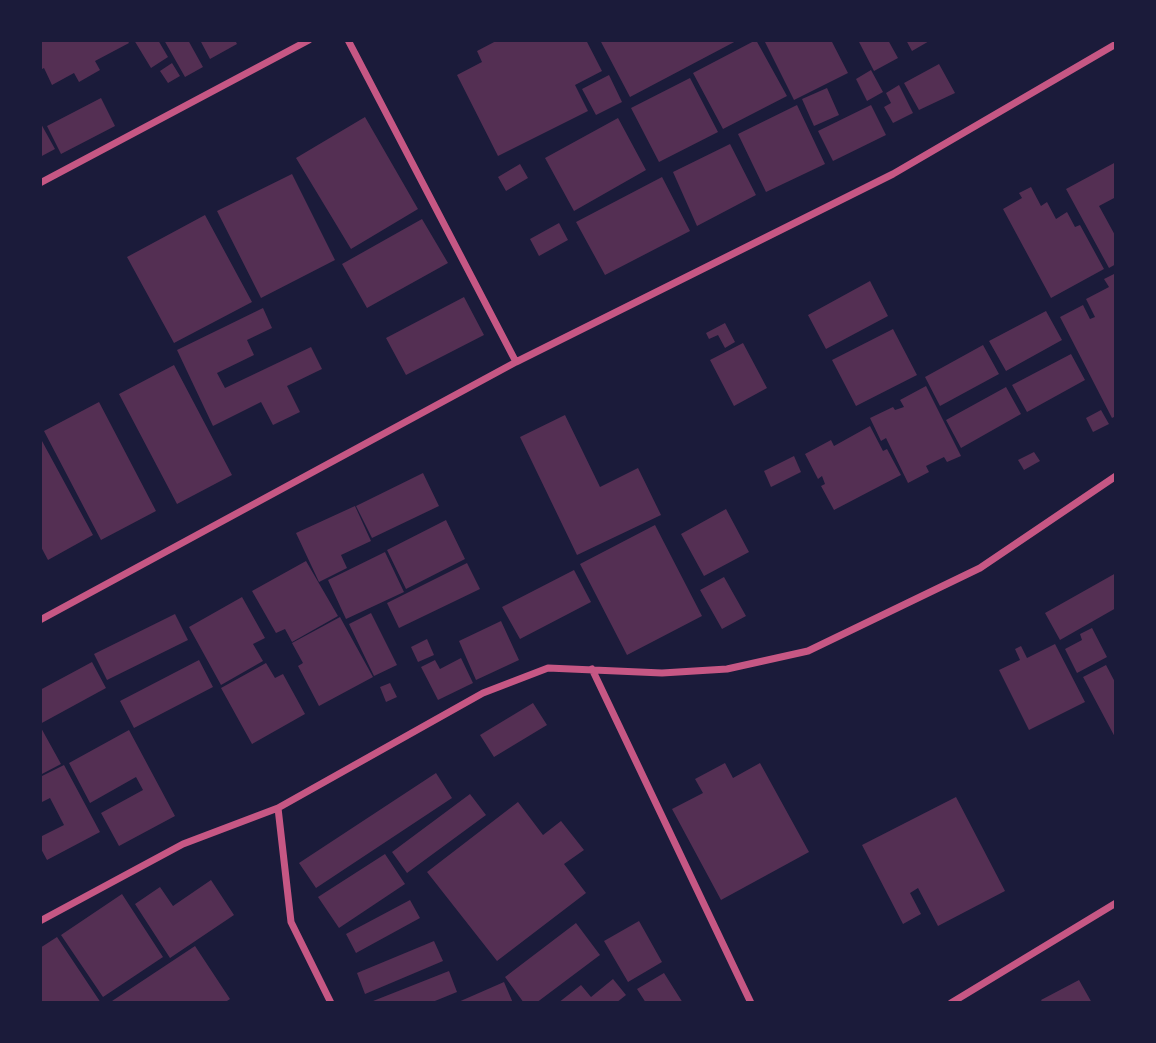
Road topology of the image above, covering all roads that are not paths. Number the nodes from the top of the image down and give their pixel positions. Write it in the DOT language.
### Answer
graph roads {
  1 [pos="309,40"];
  2 [pos="348,40"];
  3 [pos="1116,44"];
  4 [pos="40,183"];
  5 [pos="516,362"];
  6 [pos="1116,476"];
  7 [pos="40,620"];
  8 [pos="592,669"];
  9 [pos="278,808"];
  10 [pos="1116,903"];
  11 [pos="40,921"];
  12 [pos="331,1003"];
  13 [pos="751,1003"];
  14 [pos="951,1003"];
  1 -- 4 [label="street"];
  2 -- 5 [label="street"];
  3 -- 5 [label="street"];
  5 -- 7 [label="street"];
  6 -- 8 [label="street"];
  8 -- 9 [label="street"];
  8 -- 13 [label="street"];
  9 -- 11 [label="street"];
  9 -- 12 [label="street"];
  10 -- 14 [label="street"];
}
